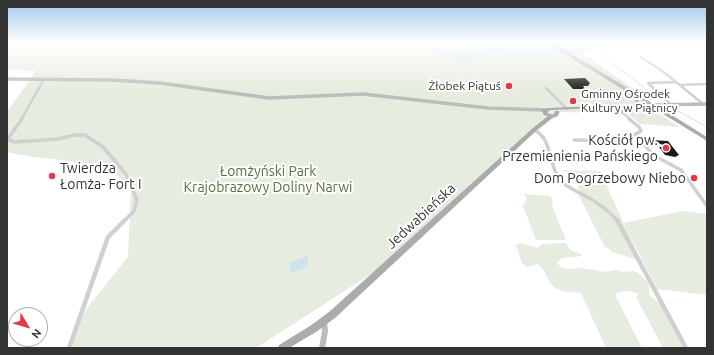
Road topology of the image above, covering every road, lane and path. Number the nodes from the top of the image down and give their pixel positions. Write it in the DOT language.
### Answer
graph roads {
  1 [pos="576,59"];
  2 [pos="643,59"];
  3 [pos="585,64"];
  4 [pos="7,79"];
  5 [pos="44,79"];
  6 [pos="676,82"];
  7 [pos="707,84"];
  8 [pos="680,85"];
  9 [pos="546,88"];
  10 [pos="636,98"];
  11 [pos="638,104"];
  12 [pos="671,104"];
  13 [pos="705,104"];
  14 [pos="649,105"];
  15 [pos="616,106"];
  16 [pos="566,109"];
  17 [pos="574,109"];
  18 [pos="555,111"];
  19 [pos="546,112"];
  20 [pos="552,116"];
  21 [pos="534,129"];
  22 [pos="636,135"];
  23 [pos="574,140"];
  24 [pos="707,140"];
  25 [pos="707,206"];
  26 [pos="324,321"];
  27 [pos="69,348"];
  28 [pos="282,348"];
  29 [pos="322,348"];
  30 [pos="686,348"];
  1 -- 3 [label="street"];
  2 -- 6 [label="street"];
  3 -- 10 [label="street"];
  3 -- 14 [label="street"];
  4 -- 5 [label="street"];
  5 -- 19 [label="street"];
  5 -- 27 [label="street"];
  6 -- 8 [label="street"];
  6 -- 12 [label="street"];
  7 -- 8 [label="street"];
  8 -- 13 [label="street"];
  9 -- 16 [label="street"];
  10 -- 11 [label="street"];
  10 -- 14 [label="street"];
  11 -- 14 [label="main road"];
  11 -- 15 [label="main road"];
  12 -- 13 [label="street"];
  12 -- 14 [label="street"];
  14 -- 15 [label="main road"];
  14 -- 24 [label="main road"];
  15 -- 17 [label="main road"];
  15 -- 22 [label="street"];
  16 -- 17 [label="main road"];
  16 -- 18 [label="main road"];
  17 -- 18 [label="main road"];
  18 -- 19 [label="main road"];
  18 -- 20 [label="main road, Jedwabieńska"];
  19 -- 20 [label="main road"];
  19 -- 21 [label="main road, Jedwabieńska"];
  20 -- 21 [label="main road, Jedwabieńska"];
  21 -- 26 [label="main road, Jedwabieńska"];
  21 -- 30 [label="street"];
  22 -- 23 [label="street"];
  22 -- 25 [label="street"];
  26 -- 28 [label="main road, Jedwabieńska"];
  26 -- 29 [label="street"];
}
